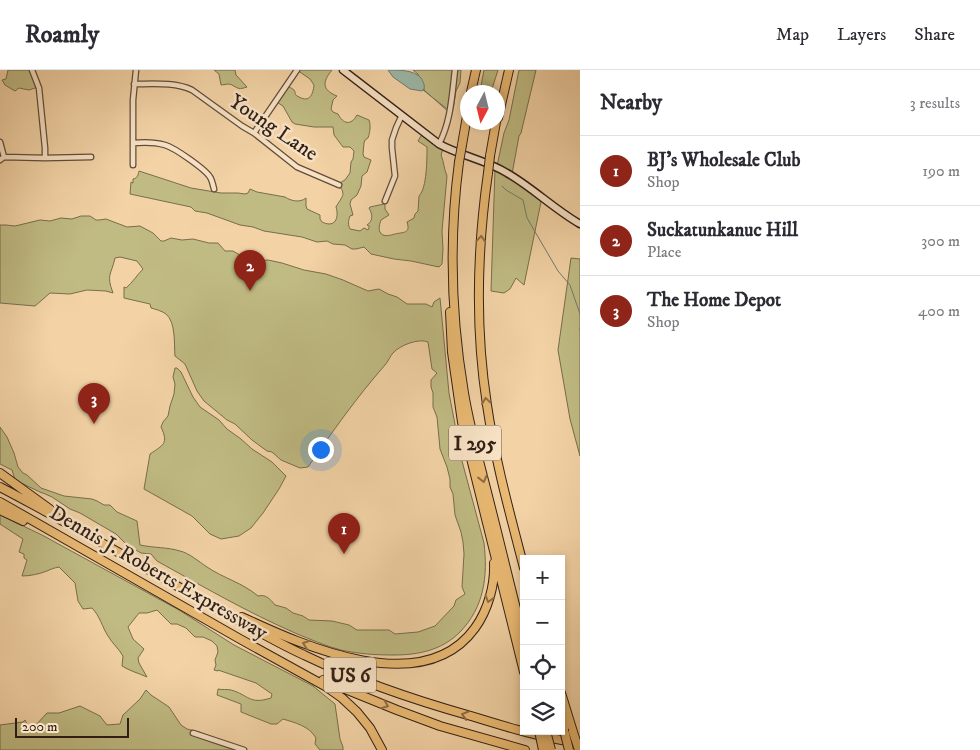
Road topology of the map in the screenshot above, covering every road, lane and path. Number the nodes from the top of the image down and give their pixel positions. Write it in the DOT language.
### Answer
graph roads {
  1 [pos="32,70"];
  2 [pos="136,70"];
  3 [pos="296,70"];
  4 [pos="342,70"];
  5 [pos="455,70"];
  6 [pos="476,70"];
  7 [pos="509,70"];
  8 [pos="134,84"];
  9 [pos="473,85"];
  10 [pos="505,87"];
  11 [pos="402,115"];
  12 [pos="465,130"];
  13 [pos="495,130"];
  14 [pos="254,133"];
  15 [pos="0,142"];
  16 [pos="133,143"];
  17 [pos="440,144"];
  18 [pos="91,157"];
  19 [pos="2,158"];
  20 [pos="45,158"];
  21 [pos="133,164"];
  22 [pos="339,185"];
  23 [pos="214,189"];
  24 [pos="386,202"];
  25 [pos="580,224"];
  26 [pos="453,240"];
  27 [pos="0,473"];
  28 [pos="0,487"];
  29 [pos="0,502"];
  30 [pos="0,510"];
  31 [pos="84,532"];
  32 [pos="489,534"];
  33 [pos="521,555"];
  34 [pos="95,556"];
  35 [pos="199,598"];
  36 [pos="520,624"];
  37 [pos="520,656"];
  38 [pos="300,672"];
  39 [pos="565,705"];
  40 [pos="193,733"];
  41 [pos="565,734"];
  42 [pos="540,735"];
  43 [pos="547,735"];
  44 [pos="580,743"];
  45 [pos="244,750"];
  46 [pos="382,750"];
  47 [pos="525,750"];
  48 [pos="544,750"];
  49 [pos="551,750"];
  50 [pos="569,750"];
  51 [pos="578,750"];
  1 -- 20 [label="street"];
  2 -- 8 [label="street"];
  3 -- 14 [label="street"];
  4 -- 11 [label="street"];
  5 -- 17 [label="street"];
  6 -- 9 [label="highway"];
  7 -- 10 [label="highway"];
  8 -- 14 [label="street, Young Lane"];
  8 -- 16 [label="street"];
  11 -- 17 [label="street"];
  11 -- 24 [label="street"];
  12 -- 26 [label="highway, I 295, bridge"];
  33 -- 13 [label="highway, I 295, one-way, bridge"];
  14 -- 22 [label="street, Young Lane"];
  15 -- 19 [label="street"];
  16 -- 21 [label="street"];
  16 -- 23 [label="street"];
  17 -- 25 [label="street"];
  18 -- 20 [label="street"];
  19 -- 20 [label="street"];
  26 -- 32 [label="highway"];
  26 -- 36 [label="highway, I 295, one-way"];
  27 -- 31 [label="highway"];
  28 -- 31 [label="highway, Dennis J. Roberts Expressway / US 6"];
  29 -- 34 [label="highway, Dennis J. Roberts Expressway / US 6"];
  30 -- 34 [label="highway"];
  31 -- 35 [label="highway, Dennis J. Roberts Expressway / US 6"];
  32 -- 35 [label="highway, one-way"];
  32 -- 37 [label="highway"];
  34 -- 38 [label="highway, Dennis J. Roberts Expressway / US 6"];
  44 -- 35 [label="highway, US 6, one-way"];
  38 -- 46 [label="highway, US 6"];
  38 -- 47 [label="highway, one-way"];
  39 -- 51 [label="highway, bridge"];
  40 -- 45 [label="street"];
  41 -- 50 [label="highway, bridge"];
  42 -- 48 [label="highway, bridge"];
  43 -- 49 [label="highway, bridge"];
}
